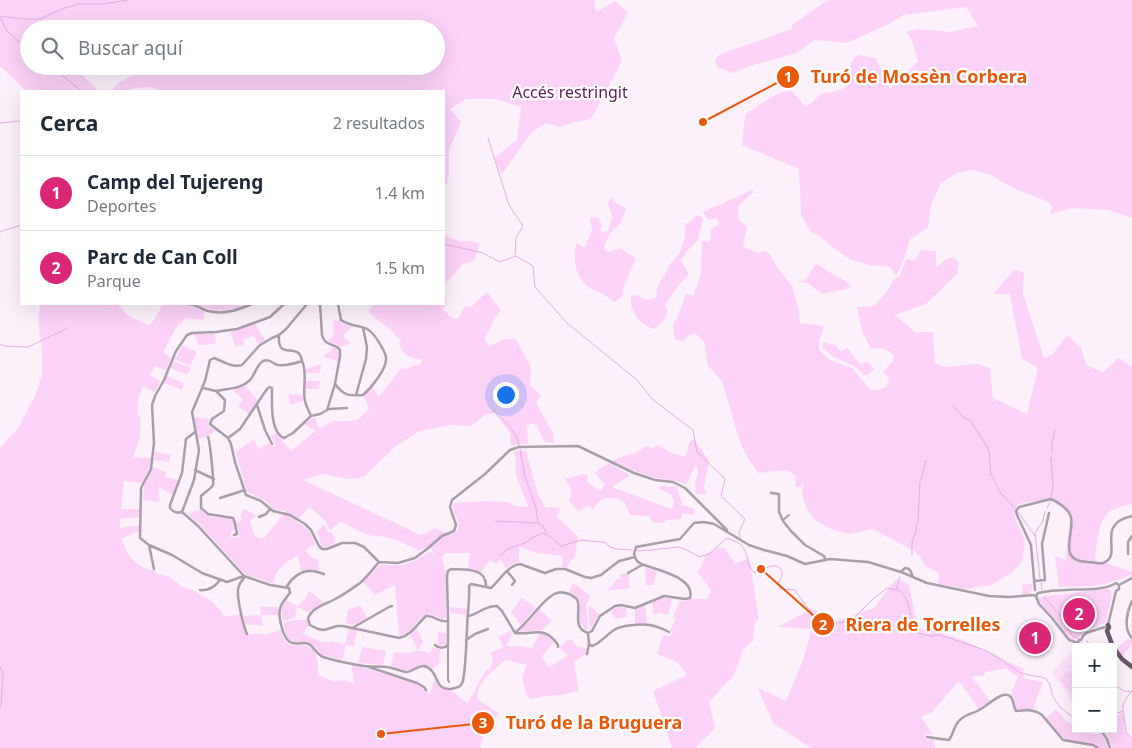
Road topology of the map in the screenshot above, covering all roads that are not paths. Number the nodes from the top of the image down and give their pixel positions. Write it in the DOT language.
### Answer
graph roads {
  1 [pos="192,305"];
  2 [pos="250,305"];
  3 [pos="283,305"];
  4 [pos="306,305"];
  5 [pos="320,305"];
  6 [pos="338,305"];
  7 [pos="363,328"];
  8 [pos="279,336"];
  9 [pos="302,361"];
  10 [pos="335,384"];
  11 [pos="202,388"];
  12 [pos="216,391"];
  13 [pos="356,395"];
  14 [pos="257,405"];
  15 [pos="347,408"];
  16 [pos="326,410"];
  17 [pos="311,416"];
  18 [pos="195,432"];
  19 [pos="208,437"];
  20 [pos="228,438"];
  21 [pos="272,444"];
  22 [pos="195,470"];
  23 [pos="214,480"];
  24 [pos="244,490"];
  25 [pos="771,493"];
  26 [pos="220,498"];
  27 [pos="270,509"];
  28 [pos="182,512"];
  29 [pos="1049,513"];
  30 [pos="789,516"];
  31 [pos="1132,516"];
  32 [pos="259,517"];
  33 [pos="783,520"];
  34 [pos="730,533"];
  35 [pos="234,535"];
  36 [pos="1132,536"];
  37 [pos="149,545"];
  38 [pos="1128,554"];
  39 [pos="635,557"];
  40 [pos="825,559"];
  41 [pos="379,562"];
  42 [pos="642,565"];
  43 [pos="154,569"];
  44 [pos="507,571"];
  45 [pos="901,572"];
  46 [pos="628,573"];
  47 [pos="324,574"];
  48 [pos="244,576"];
  49 [pos="913,577"];
  50 [pos="1132,578"];
  51 [pos="220,580"];
  52 [pos="1034,581"];
  53 [pos="512,585"];
  54 [pos="1112,585"];
  55 [pos="1119,585"];
  56 [pos="287,586"];
  57 [pos="486,587"];
  58 [pos="200,590"];
  59 [pos="1116,591"];
  60 [pos="1035,595"];
  61 [pos="1132,601"];
  62 [pos="392,606"];
  63 [pos="468,616"];
  64 [pos="448,621"];
  65 [pos="1107,627"];
  66 [pos="354,628"];
  67 [pos="488,629"];
  68 [pos="669,632"];
  69 [pos="515,633"];
  70 [pos="588,633"];
  71 [pos="247,634"];
  72 [pos="1132,638"];
  73 [pos="466,640"];
  74 [pos="1081,640"];
  75 [pos="1078,643"];
  76 [pos="1083,643"];
  77 [pos="1112,643"];
  78 [pos="589,644"];
  79 [pos="435,645"];
  80 [pos="448,645"];
  81 [pos="558,648"];
  82 [pos="1117,652"];
  83 [pos="587,654"];
  84 [pos="365,666"];
  85 [pos="1132,667"];
  86 [pos="449,682"];
  87 [pos="426,690"];
  88 [pos="1103,733"];
  89 [pos="927,737"];
  90 [pos="1098,748"];
  91 [pos="1110,748"];
  1 -- 2 [label="street"];
  3 -- 37 [label="street"];
  4 -- 8 [label="street"];
  5 -- 10 [label="street"];
  6 -- 7 [label="street"];
  7 -- 13 [label="street"];
  7 -- 13 [label="street"];
  8 -- 9 [label="street"];
  8 -- 11 [label="street"];
  9 -- 12 [label="street"];
  9 -- 17 [label="street"];
  10 -- 13 [label="street"];
  10 -- 16 [label="street"];
  11 -- 12 [label="street"];
  11 -- 18 [label="street"];
  12 -- 20 [label="street"];
  14 -- 17 [label="street"];
  14 -- 20 [label="street"];
  14 -- 21 [label="street"];
  15 -- 16 [label="street"];
  16 -- 17 [label="street"];
  18 -- 22 [label="street"];
  18 -- 28 [label="street"];
  19 -- 23 [label="street"];
  20 -- 24 [label="street"];
  22 -- 23 [label="street"];
  22 -- 28 [label="street"];
  23 -- 35 [label="street"];
  24 -- 26 [label="street"];
  24 -- 27 [label="street"];
  25 -- 33 [label="street"];
  27 -- 32 [label="street"];
  27 -- 41 [label="street"];
  28 -- 48 [label="street"];
  29 -- 52 [label="street"];
  30 -- 33 [label="street"];
  31 -- 52 [label="street"];
  33 -- 40 [label="street"];
  34 -- 39 [label="street"];
  34 -- 40 [label="street"];
  34 -- 41 [label="street"];
  36 -- 38 [label="street"];
  37 -- 43 [label="street"];
  37 -- 51 [label="street"];
  39 -- 42 [label="street"];
  39 -- 44 [label="street"];
  40 -- 45 [label="street"];
  41 -- 66 [label="street"];
  42 -- 46 [label="street"];
  42 -- 70 [label="street"];
  44 -- 53 [label="street"];
  44 -- 57 [label="street"];
  45 -- 49 [label="street"];
  45 -- 49 [label="street"];
  47 -- 56 [label="street"];
  48 -- 51 [label="street"];
  48 -- 56 [label="street"];
  48 -- 71 [label="street"];
  49 -- 60 [label="street"];
  50 -- 55 [label="street"];
  51 -- 58 [label="street"];
  52 -- 60 [label="street"];
  54 -- 55 [label="street"];
  54 -- 59 [label="street"];
  54 -- 60 [label="street"];
  55 -- 59 [label="street"];
  56 -- 84 [label="street"];
  57 -- 63 [label="street"];
  57 -- 64 [label="street"];
  59 -- 65 [label="street"];
  60 -- 75 [label="street"];
  61 -- 72 [label="street"];
  62 -- 66 [label="street"];
  63 -- 69 [label="street"];
  63 -- 73 [label="street"];
  64 -- 66 [label="street"];
  64 -- 80 [label="street"];
  65 -- 74 [label="street"];
  65 -- 77 [label="main road"];
  67 -- 73 [label="street"];
  68 -- 78 [label="street"];
  69 -- 70 [label="street"];
  69 -- 81 [label="street"];
  70 -- 78 [label="street"];
  73 -- 84 [label="street"];
  74 -- 75 [label="street"];
  74 -- 76 [label="street"];
  78 -- 83 [label="street"];
  79 -- 80 [label="street"];
  80 -- 86 [label="street"];
  82 -- 85 [label="main road"];
  84 -- 87 [label="street"];
  88 -- 91 [label="street"];
  89 -- 90 [label="street"];
}
